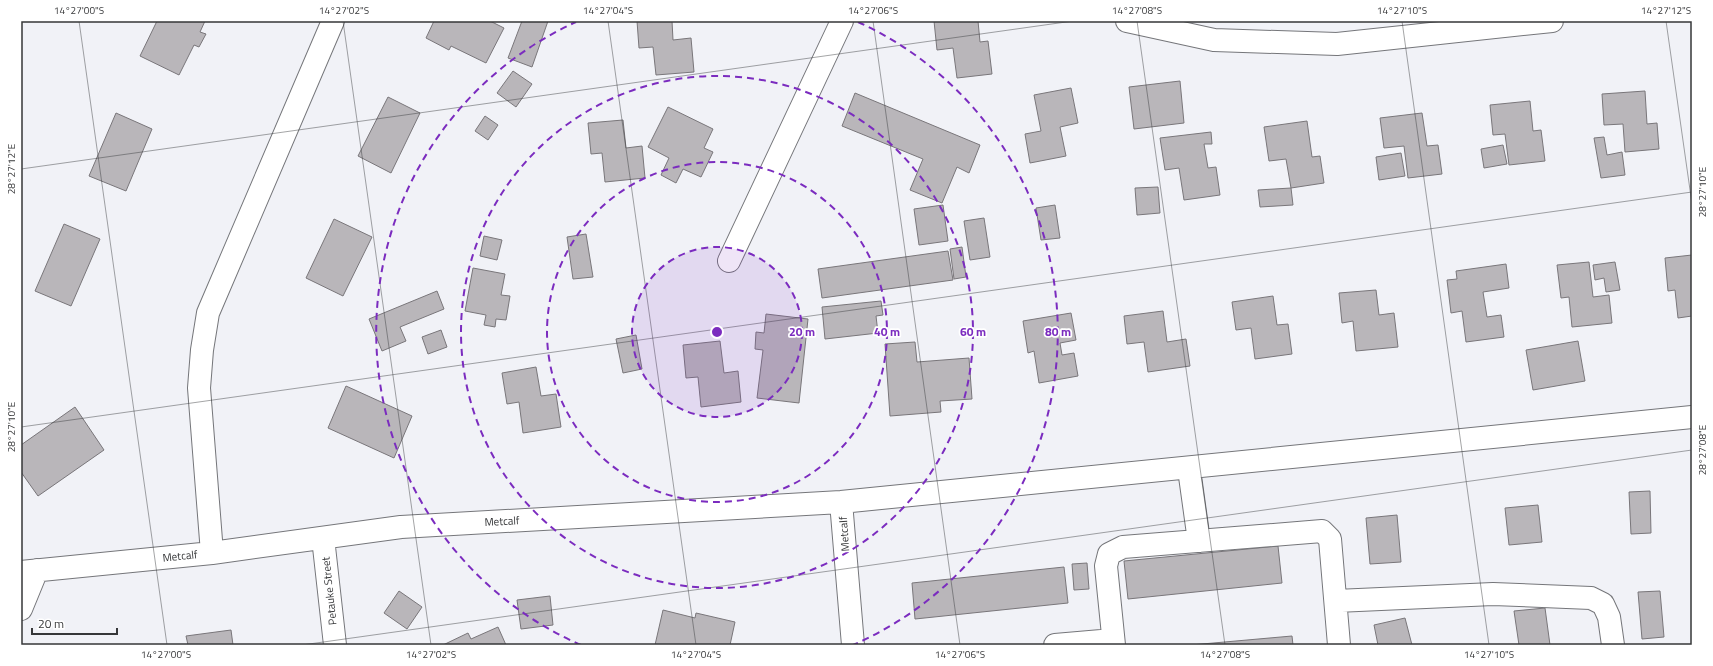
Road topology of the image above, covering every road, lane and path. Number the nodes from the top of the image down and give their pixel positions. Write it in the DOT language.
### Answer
graph roads {
  1 [pos="333,21"];
  2 [pos="842,21"];
  3 [pos="1127,21"];
  4 [pos="1552,21"];
  5 [pos="729,261"];
  6 [pos="1692,417"];
  7 [pos="1188,468"];
  8 [pos="841,502"];
  9 [pos="323,538"];
  10 [pos="1199,541"];
  11 [pos="212,553"];
  12 [pos="29,571"];
  13 [pos="1336,601"];
  14 [pos="21,609"];
  15 [pos="1113,642"];
  16 [pos="335,645"];
  17 [pos="852,645"];
  18 [pos="1055,645"];
  19 [pos="1340,645"];
  20 [pos="1613,645"];
  1 -- 11 [label="street"];
  2 -- 5 [label="street"];
  3 -- 4 [label="street"];
  6 -- 7 [label="street"];
  7 -- 8 [label="street"];
  7 -- 10 [label="street"];
  8 -- 9 [label="street, Metcalf"];
  8 -- 17 [label="street, Metcalf"];
  9 -- 11 [label="street, Metcalf"];
  9 -- 16 [label="street, Petauke Street"];
  10 -- 13 [label="street"];
  10 -- 15 [label="street"];
  11 -- 12 [label="street, Metcalf"];
  12 -- 14 [label="street"];
  13 -- 19 [label="street"];
  13 -- 20 [label="street"];
  15 -- 18 [label="street"];
}
